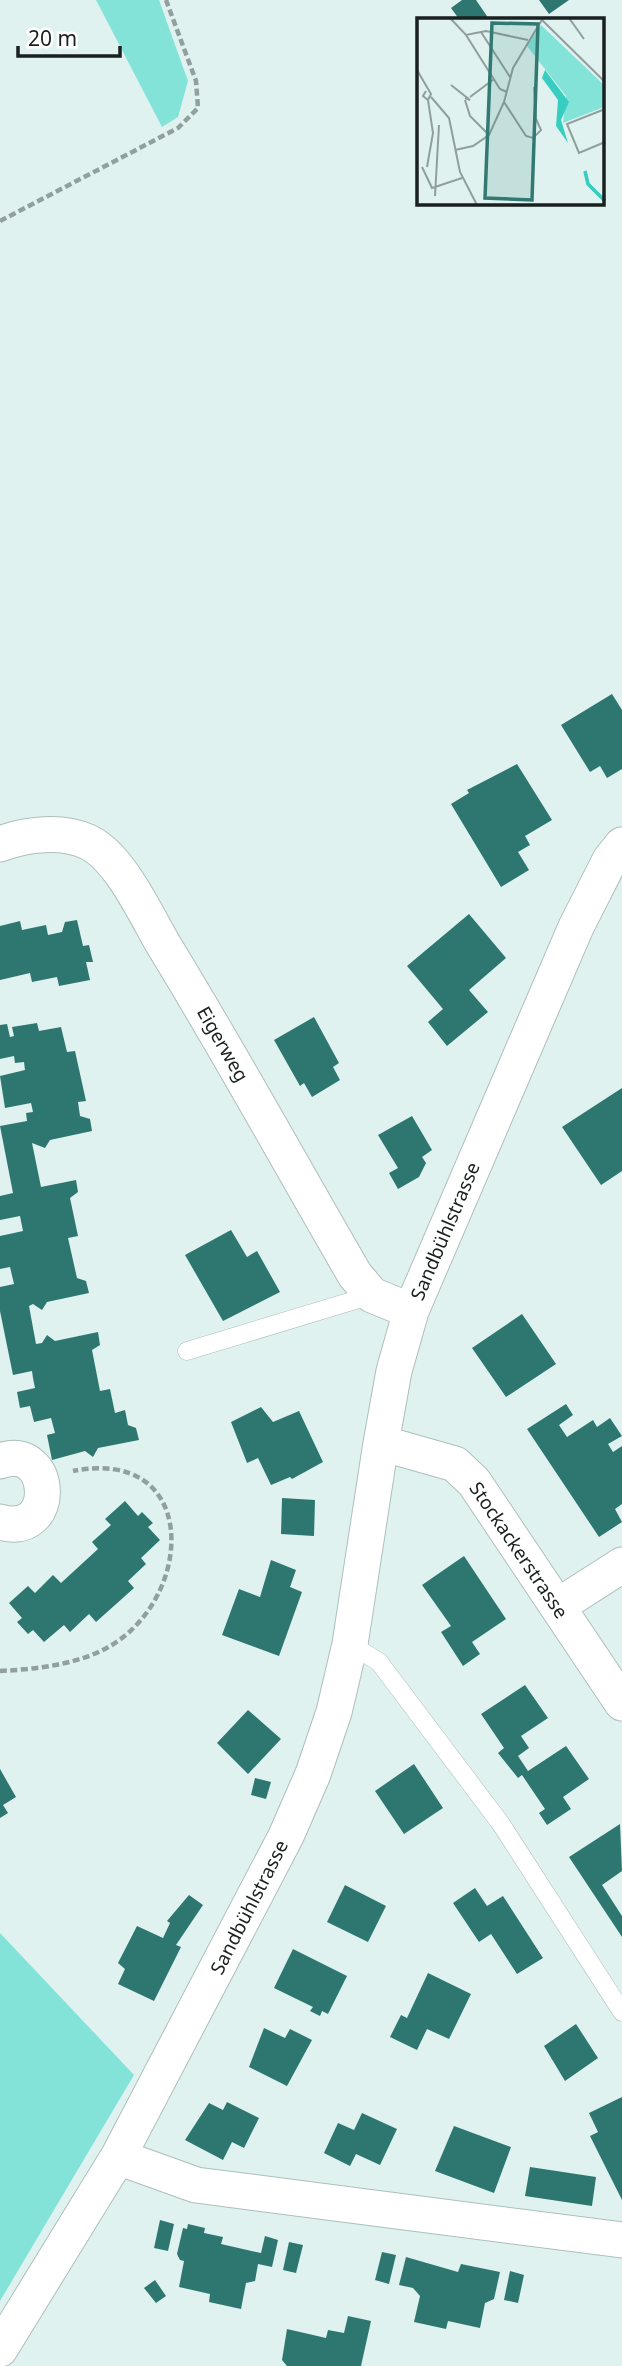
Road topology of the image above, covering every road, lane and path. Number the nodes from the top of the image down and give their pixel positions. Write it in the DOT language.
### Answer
graph roads {
  1 [pos="166,0"];
  2 [pos="0,221"];
  3 [pos="0,844"];
  4 [pos="618,858"];
  5 [pos="372,1296"];
  6 [pos="411,1311"];
  7 [pos="187,1351"];
  8 [pos="381,1443"];
  9 [pos="1,1451"];
  10 [pos="41,1478"];
  11 [pos="0,1522"];
  12 [pos="622,1564"];
  13 [pos="558,1606"];
  14 [pos="350,1644"];
  15 [pos="0,1671"];
  16 [pos="621,1698"];
  17 [pos="622,2012"];
  18 [pos="118,2157"];
  19 [pos="622,2240"];
  20 [pos="0,2349"];
  1 -- 2 [label="path"];
  3 -- 5 [label="street, Eigerweg"];
  4 -- 6 [label="street, Sandbühlstrasse"];
  5 -- 6 [label="street"];
  5 -- 7 [label="lane"];
  6 -- 8 [label="street, Sandbühlstrasse"];
  8 -- 13 [label="street, Stockackerstrasse"];
  8 -- 14 [label="street, Sandbühlstrasse"];
  9 -- 10 [label="street"];
  10 -- 11 [label="street"];
  10 -- 15 [label="path"];
  12 -- 13 [label="street"];
  13 -- 16 [label="street, Stockackerstrasse"];
  14 -- 17 [label="lane"];
  14 -- 18 [label="street, Sandbühlstrasse"];
  18 -- 19 [label="street"];
  18 -- 20 [label="street, Sandbühlstrasse"];
}
